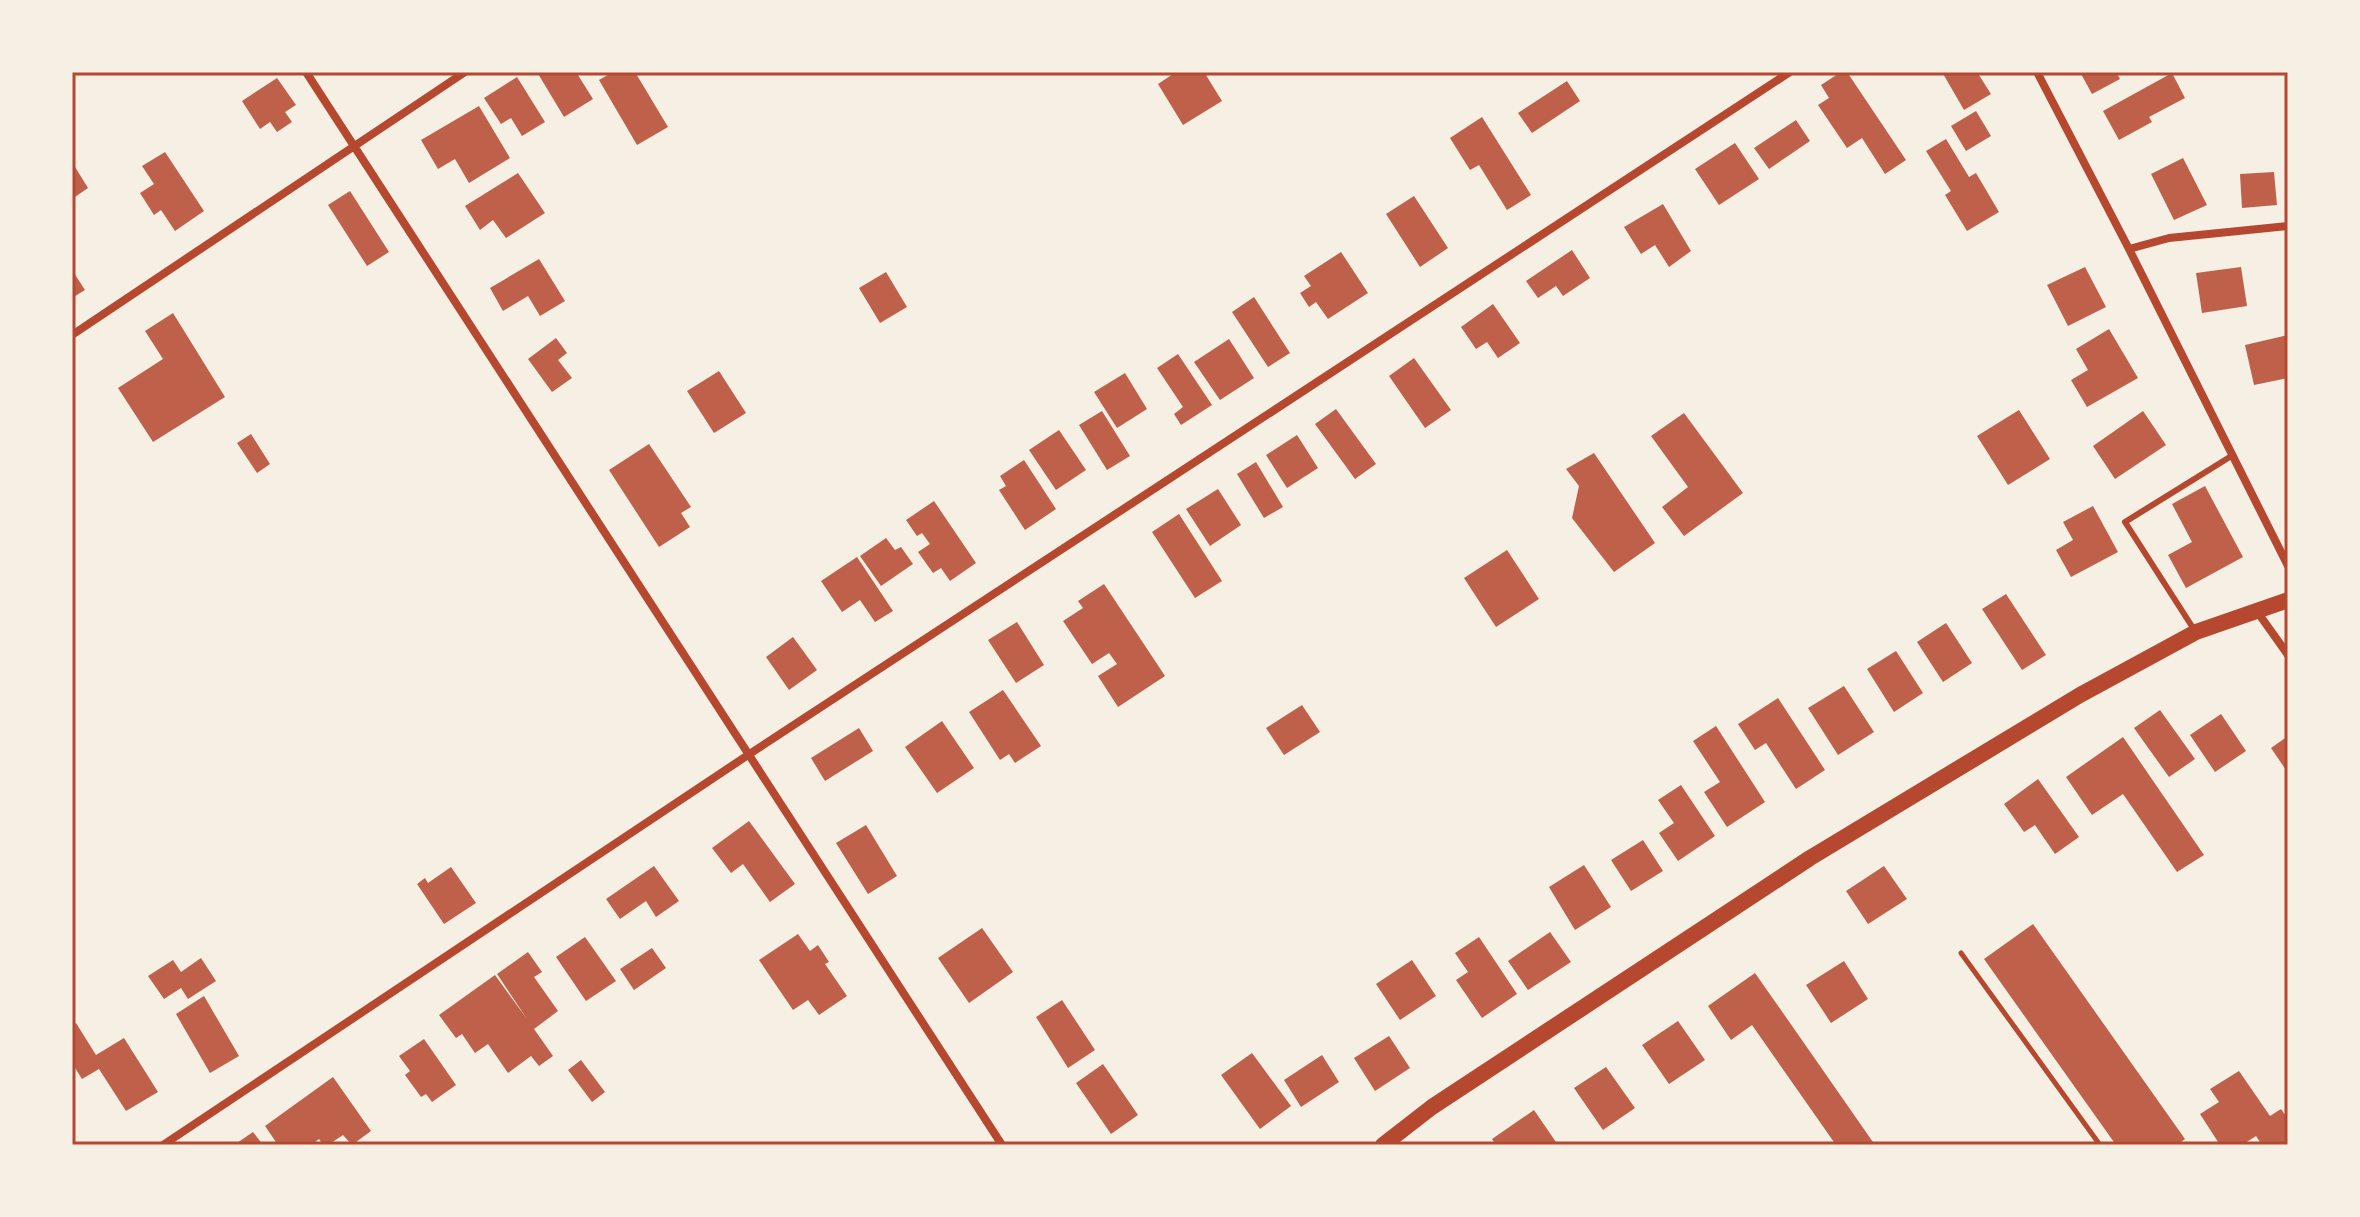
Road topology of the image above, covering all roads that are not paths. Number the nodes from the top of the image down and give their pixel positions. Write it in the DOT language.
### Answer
graph roads {
  1 [pos="306,72"];
  2 [pos="465,72"];
  3 [pos="1790,72"];
  4 [pos="2037,72"];
  5 [pos="353,146"];
  6 [pos="2288,226"];
  7 [pos="2129,249"];
  8 [pos="72,335"];
  9 [pos="2233,455"];
  10 [pos="2288,566"];
  11 [pos="2288,600"];
  12 [pos="2256,610"];
  13 [pos="2196,632"];
  14 [pos="2288,655"];
  15 [pos="748,755"];
  16 [pos="163,1145"];
  17 [pos="1002,1145"];
  18 [pos="1383,1145"];
  1 -- 5 [label="street"];
  2 -- 5 [label="street"];
  3 -- 15 [label="street"];
  4 -- 7 [label="street"];
  5 -- 8 [label="street"];
  5 -- 15 [label="street"];
  6 -- 7 [label="street"];
  7 -- 9 [label="street"];
  9 -- 10 [label="street"];
  9 -- 13 [label="lane"];
  11 -- 12 [label="main road"];
  12 -- 13 [label="main road"];
  12 -- 14 [label="street"];
  13 -- 18 [label="main road"];
  15 -- 16 [label="street"];
  15 -- 17 [label="street"];
}
